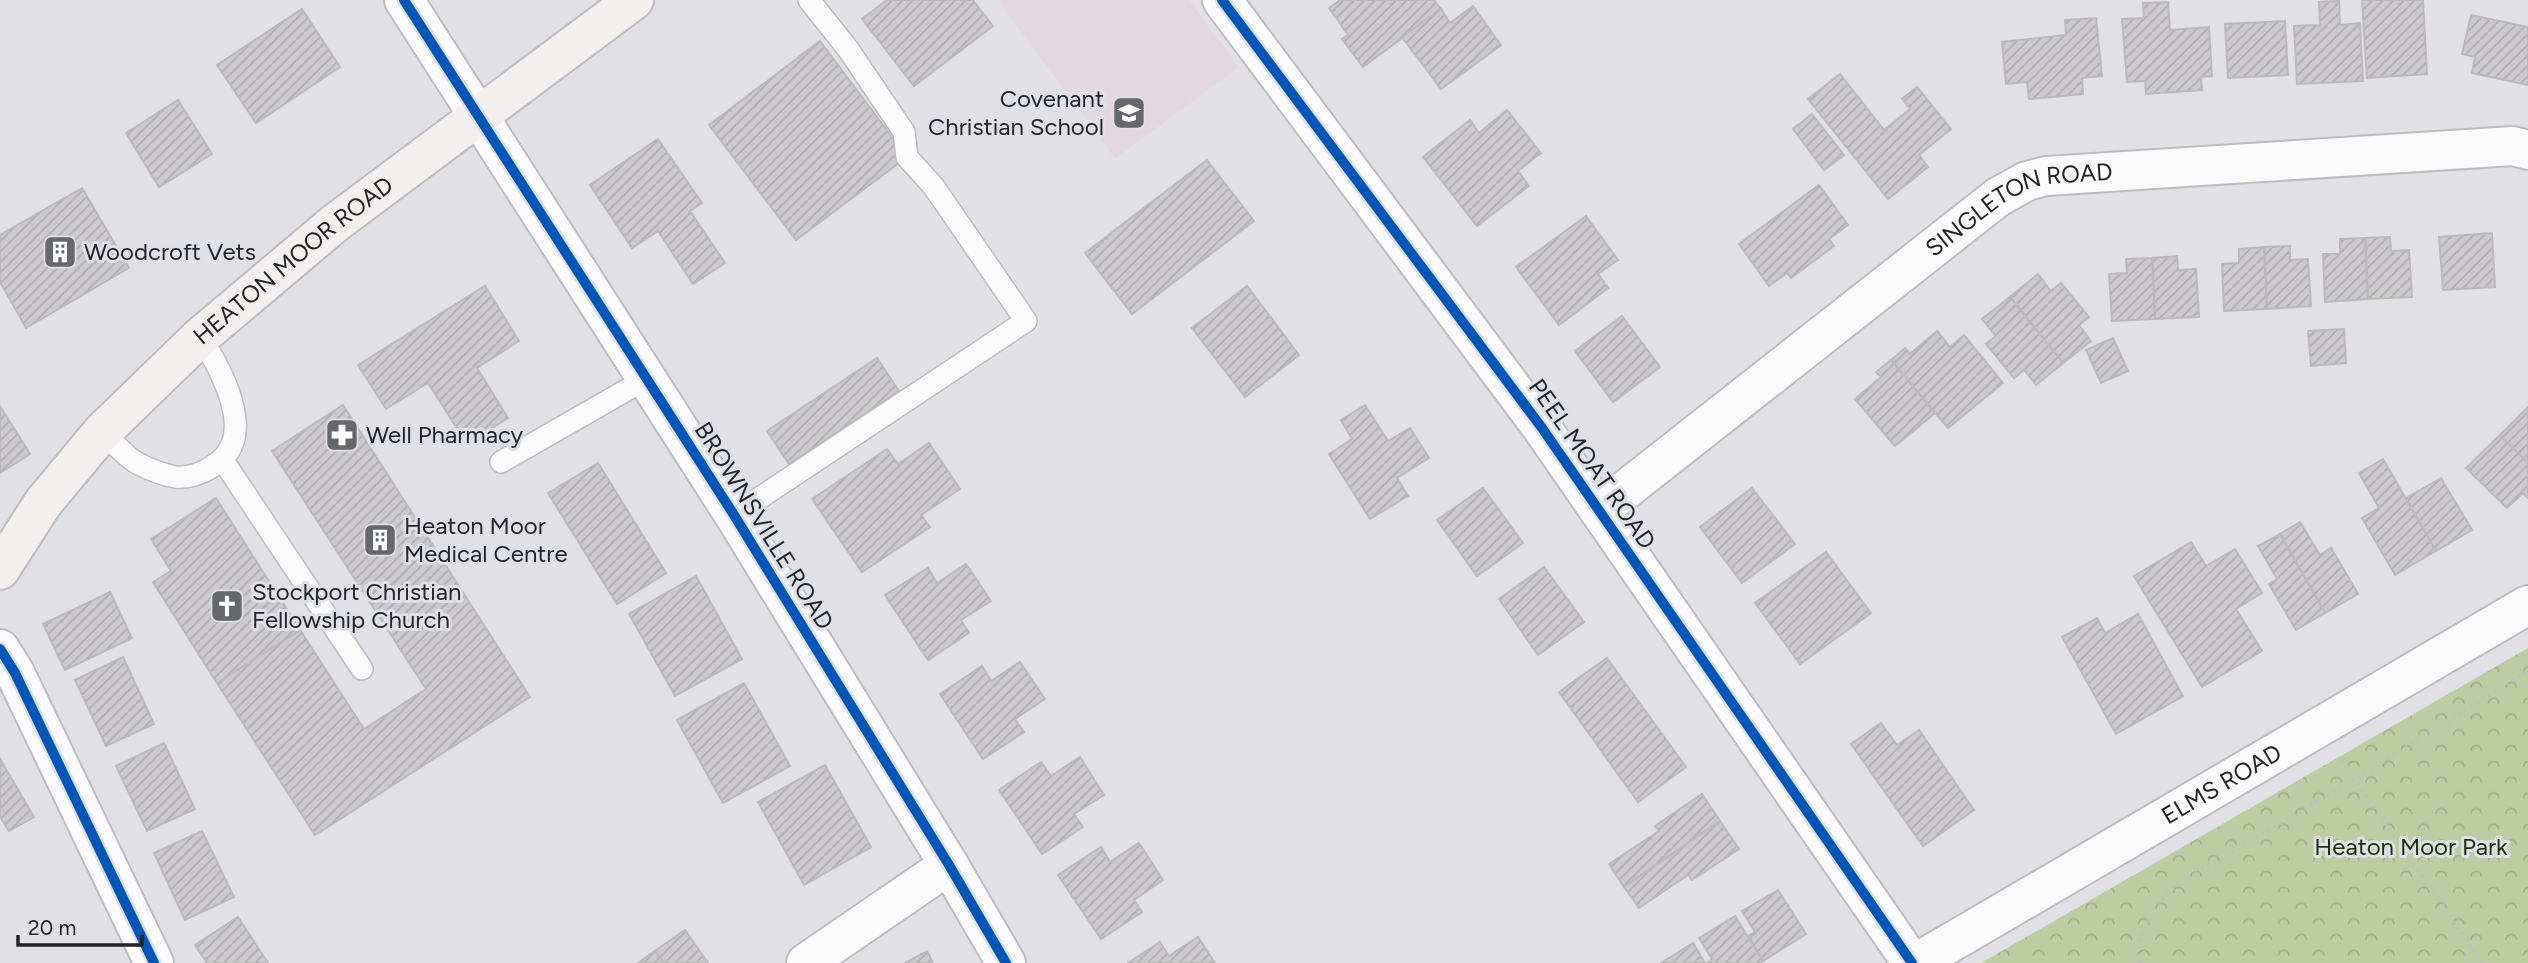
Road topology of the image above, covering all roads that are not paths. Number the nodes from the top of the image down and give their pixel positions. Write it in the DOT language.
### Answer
graph roads {
  1 [pos="404,0"];
  2 [pos="634,0"];
  3 [pos="809,0"];
  4 [pos="1222,0"];
  5 [pos="479,115"];
  6 [pos="2528,150"];
  7 [pos="200,337"];
  8 [pos="646,379"];
  9 [pos="102,432"];
  10 [pos="222,459"];
  11 [pos="501,462"];
  12 [pos="1600,510"];
  13 [pos="734,514"];
  14 [pos="0,570"];
  15 [pos="2528,606"];
  16 [pos="0,649"];
  17 [pos="362,670"];
  18 [pos="949,865"];
  19 [pos="154,963"];
  20 [pos="806,963"];
  21 [pos="1006,963"];
  22 [pos="1914,963"];
  1 -- 5 [label="street, BROWNSVILLE ROAD"];
  2 -- 5 [label="main road, HEATON MOOR ROAD"];
  3 -- 13 [label="lane"];
  4 -- 12 [label="street, PEEL MOAT ROAD"];
  5 -- 7 [label="main road, HEATON MOOR ROAD"];
  5 -- 8 [label="street, BROWNSVILLE ROAD"];
  6 -- 12 [label="street, SINGLETON ROAD"];
  7 -- 9 [label="main road, HEATON MOOR ROAD"];
  7 -- 10 [label="lane"];
  8 -- 11 [label="lane"];
  8 -- 13 [label="street, BROWNSVILLE ROAD"];
  9 -- 10 [label="lane"];
  9 -- 14 [label="main road, HEATON MOOR ROAD"];
  10 -- 17 [label="lane"];
  12 -- 22 [label="street, PEEL MOAT ROAD"];
  13 -- 18 [label="street, BROWNSVILLE ROAD"];
  15 -- 22 [label="street, ELMS ROAD"];
  16 -- 19 [label="street"];
  18 -- 20 [label="street"];
  18 -- 21 [label="street, BROWNSVILLE ROAD"];
}
